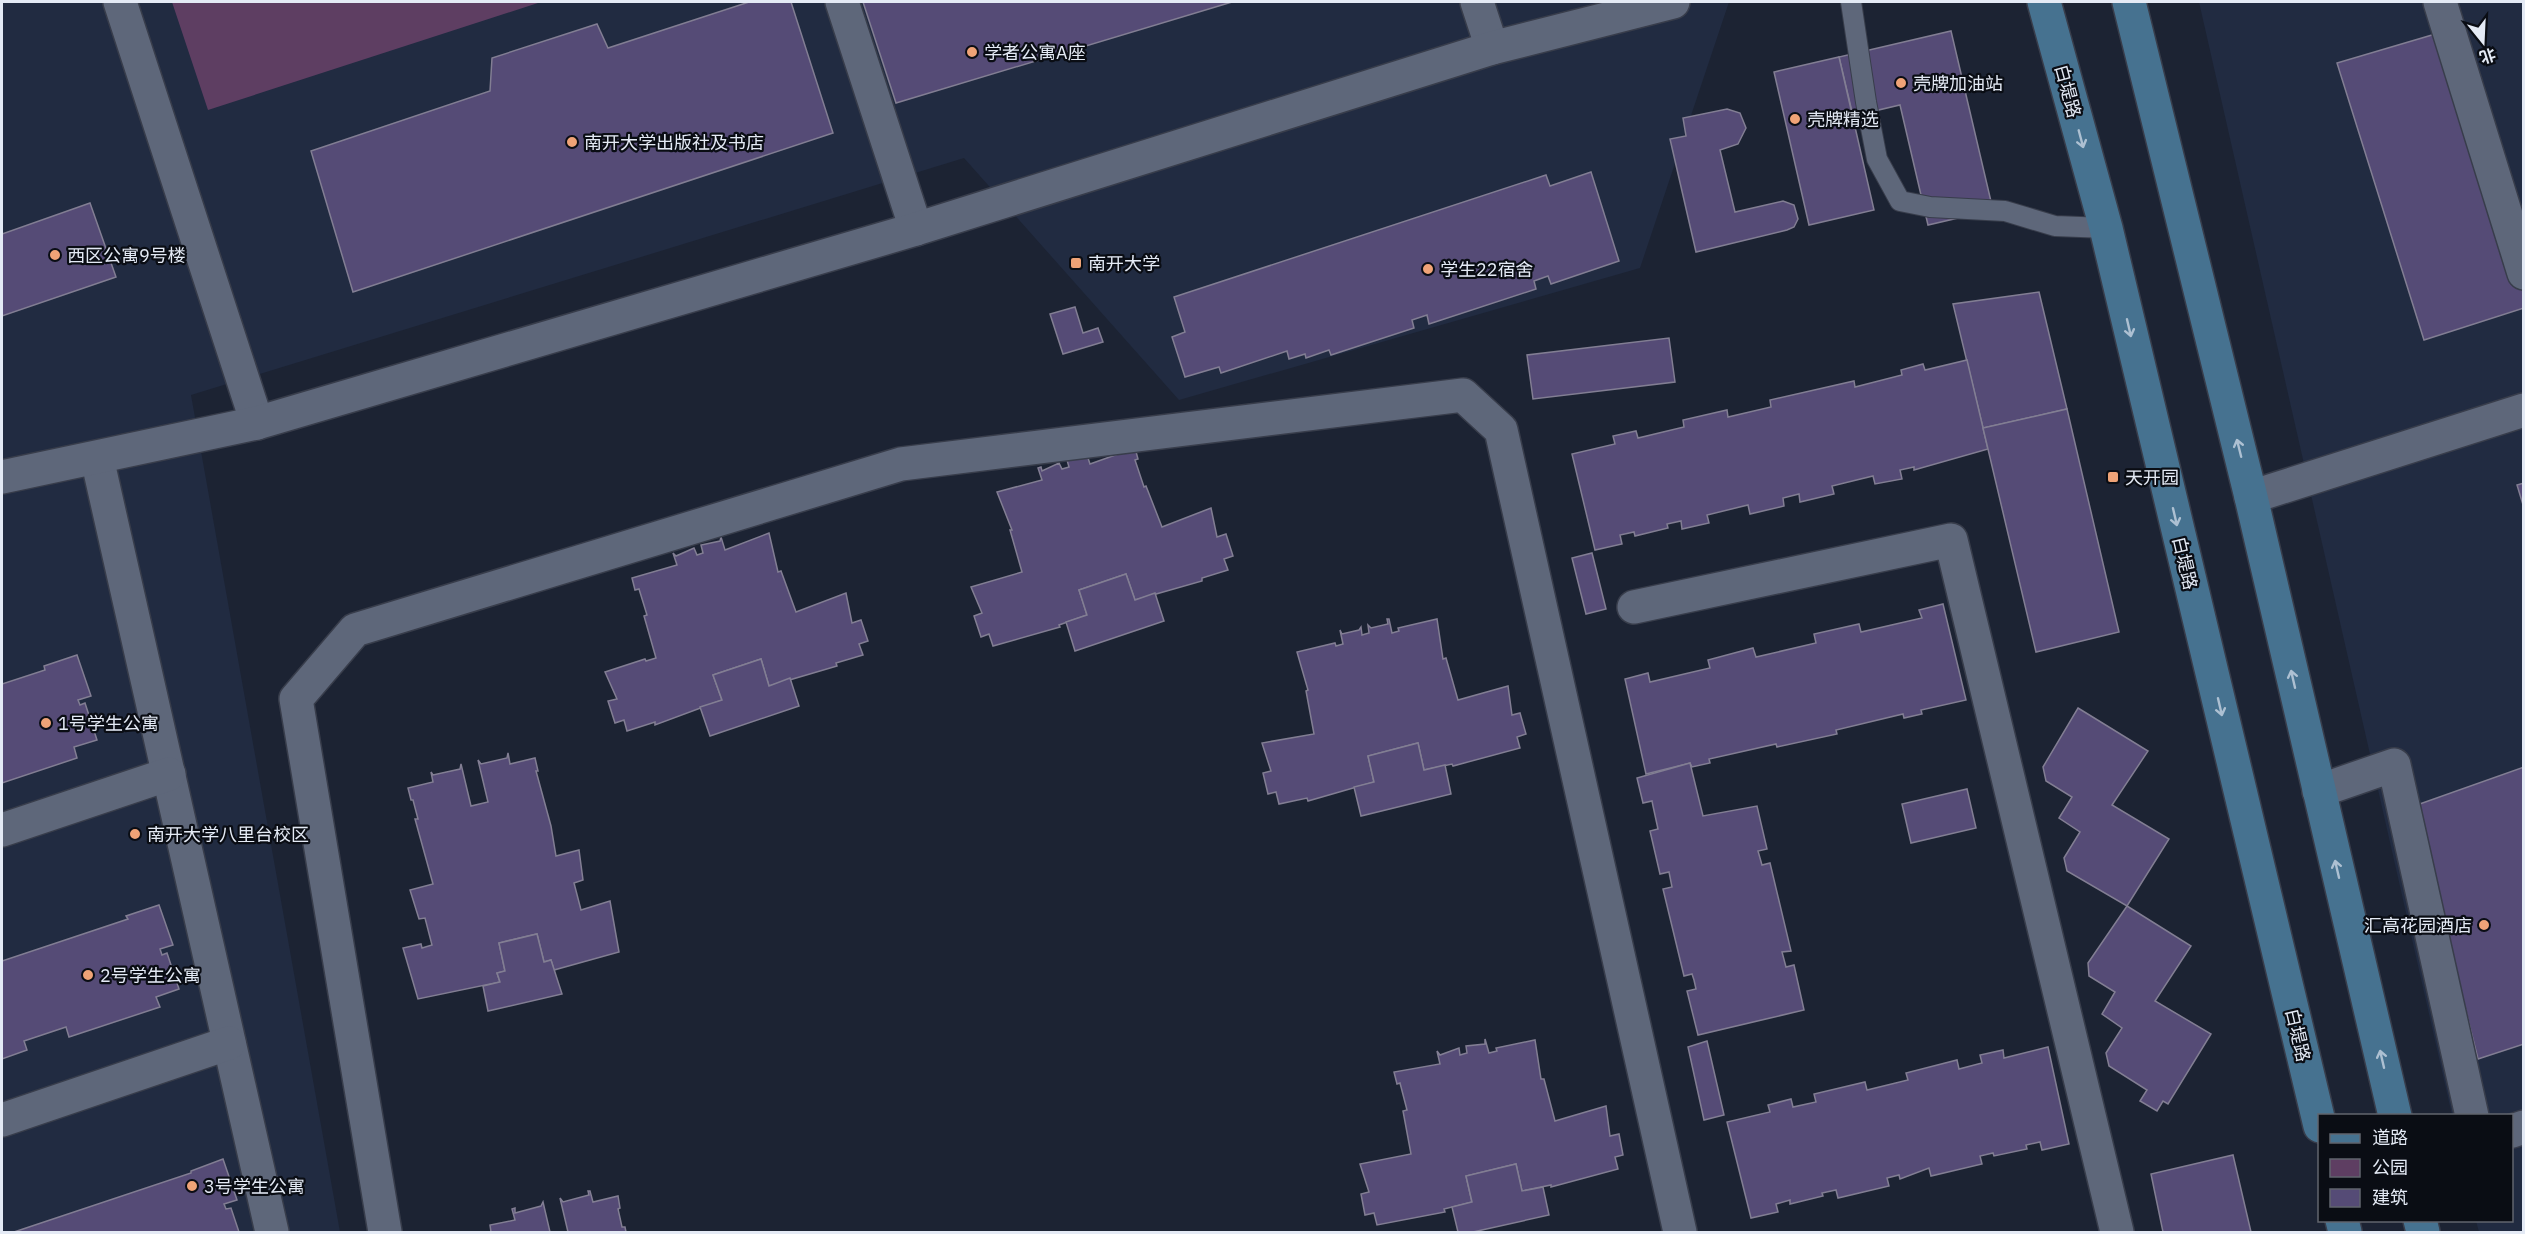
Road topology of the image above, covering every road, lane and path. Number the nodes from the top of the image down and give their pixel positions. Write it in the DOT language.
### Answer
graph roads {
  1 [pos="120,2"];
  2 [pos="842,2"];
  3 [pos="1478,2"];
  4 [pos="1672,2"];
  5 [pos="1851,2"];
  6 [pos="2044,2"];
  7 [pos="2061,2"];
  8 [pos="2129,2"];
  9 [pos="2440,2"];
  10 [pos="1492,48"];
  11 [pos="2066,82"];
  12 [pos="2106,228"];
  13 [pos="916,229"];
  14 [pos="2523,273"];
  15 [pos="2523,410"];
  16 [pos="256,423"];
  17 [pos="98,458"];
  18 [pos="2,477"];
  19 [pos="2251,497"];
  20 [pos="1634,607"];
  21 [pos="169,774"];
  22 [pos="2319,791"];
  23 [pos="2,830"];
  24 [pos="229,1043"];
  25 [pos="2395,1114"];
  26 [pos="2472,1114"];
  27 [pos="2,1120"];
  28 [pos="2318,1122"];
  29 [pos="272,1233"];
  30 [pos="385,1233"];
  31 [pos="1680,1233"];
  32 [pos="2117,1233"];
  1 -- 16 [label="street"];
  2 -- 13 [label="street"];
  3 -- 10 [label="street"];
  4 -- 10 [label="street"];
  5 -- 12 [label="lane"];
  6 -- 11 [label="main road, 白堤路"];
  7 -- 11 [label="main road"];
  19 -- 8 [label="main road, one-way"];
  9 -- 14 [label="street"];
  10 -- 13 [label="street"];
  11 -- 12 [label="main road, 白堤路, one-way"];
  12 -- 28 [label="main road, 白堤路, one-way"];
  13 -- 16 [label="street"];
  15 -- 19 [label="street"];
  16 -- 17 [label="street"];
  17 -- 18 [label="street"];
  17 -- 21 [label="street"];
  22 -- 19 [label="main road, one-way"];
  20 -- 32 [label="street"];
  21 -- 23 [label="street"];
  21 -- 24 [label="street"];
  25 -- 22 [label="main road, one-way"];
  22 -- 26 [label="street"];
  24 -- 27 [label="street"];
  24 -- 29 [label="street"];
  30 -- 31 [label="street"];
}
